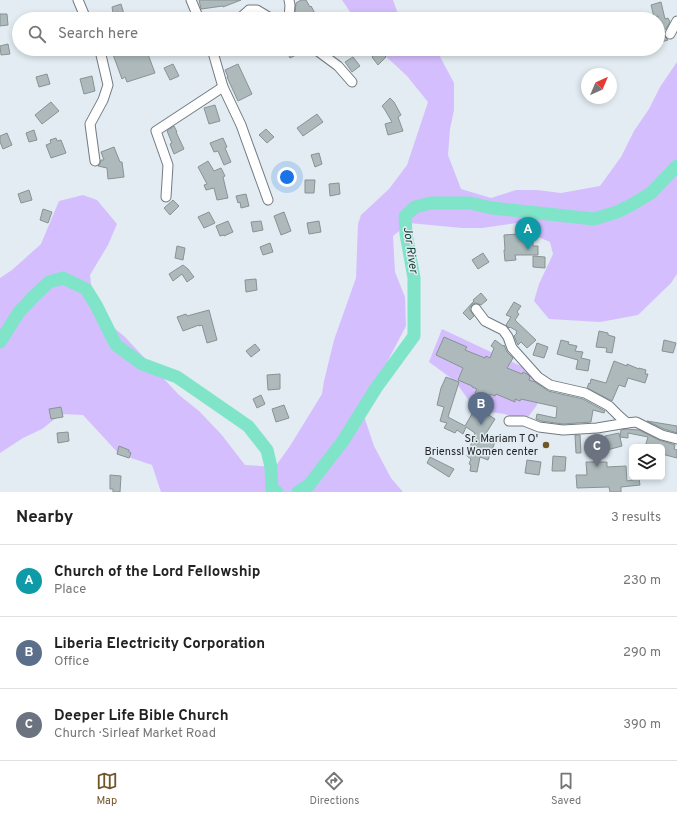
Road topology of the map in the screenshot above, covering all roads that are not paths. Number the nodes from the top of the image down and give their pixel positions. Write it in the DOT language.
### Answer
graph roads {
  1 [pos="78,0"];
  2 [pos="191,0"];
  3 [pos="289,0"];
  4 [pos="83,12"];
  5 [pos="196,12"];
  6 [pos="247,12"];
  7 [pos="260,12"];
  8 [pos="290,12"];
  9 [pos="677,21"];
  10 [pos="670,34"];
  11 [pos="102,56"];
  12 [pos="214,56"];
  13 [pos="324,56"];
  14 [pos="352,82"];
  15 [pos="223,87"];
  16 [pos="95,161"];
  17 [pos="166,196"];
  18 [pos="268,200"];
  19 [pos="476,309"];
  20 [pos="509,422"];
  21 [pos="627,423"];
  22 [pos="677,439"];
  1 -- 4 [label="street"];
  2 -- 5 [label="street"];
  3 -- 8 [label="street"];
  6 -- 7 [label="street"];
  9 -- 10 [label="street"];
  11 -- 16 [label="street"];
  12 -- 15 [label="street"];
  13 -- 14 [label="street"];
  15 -- 17 [label="street"];
  15 -- 18 [label="street"];
  19 -- 21 [label="street"];
  20 -- 21 [label="street"];
  21 -- 22 [label="street"];
}
